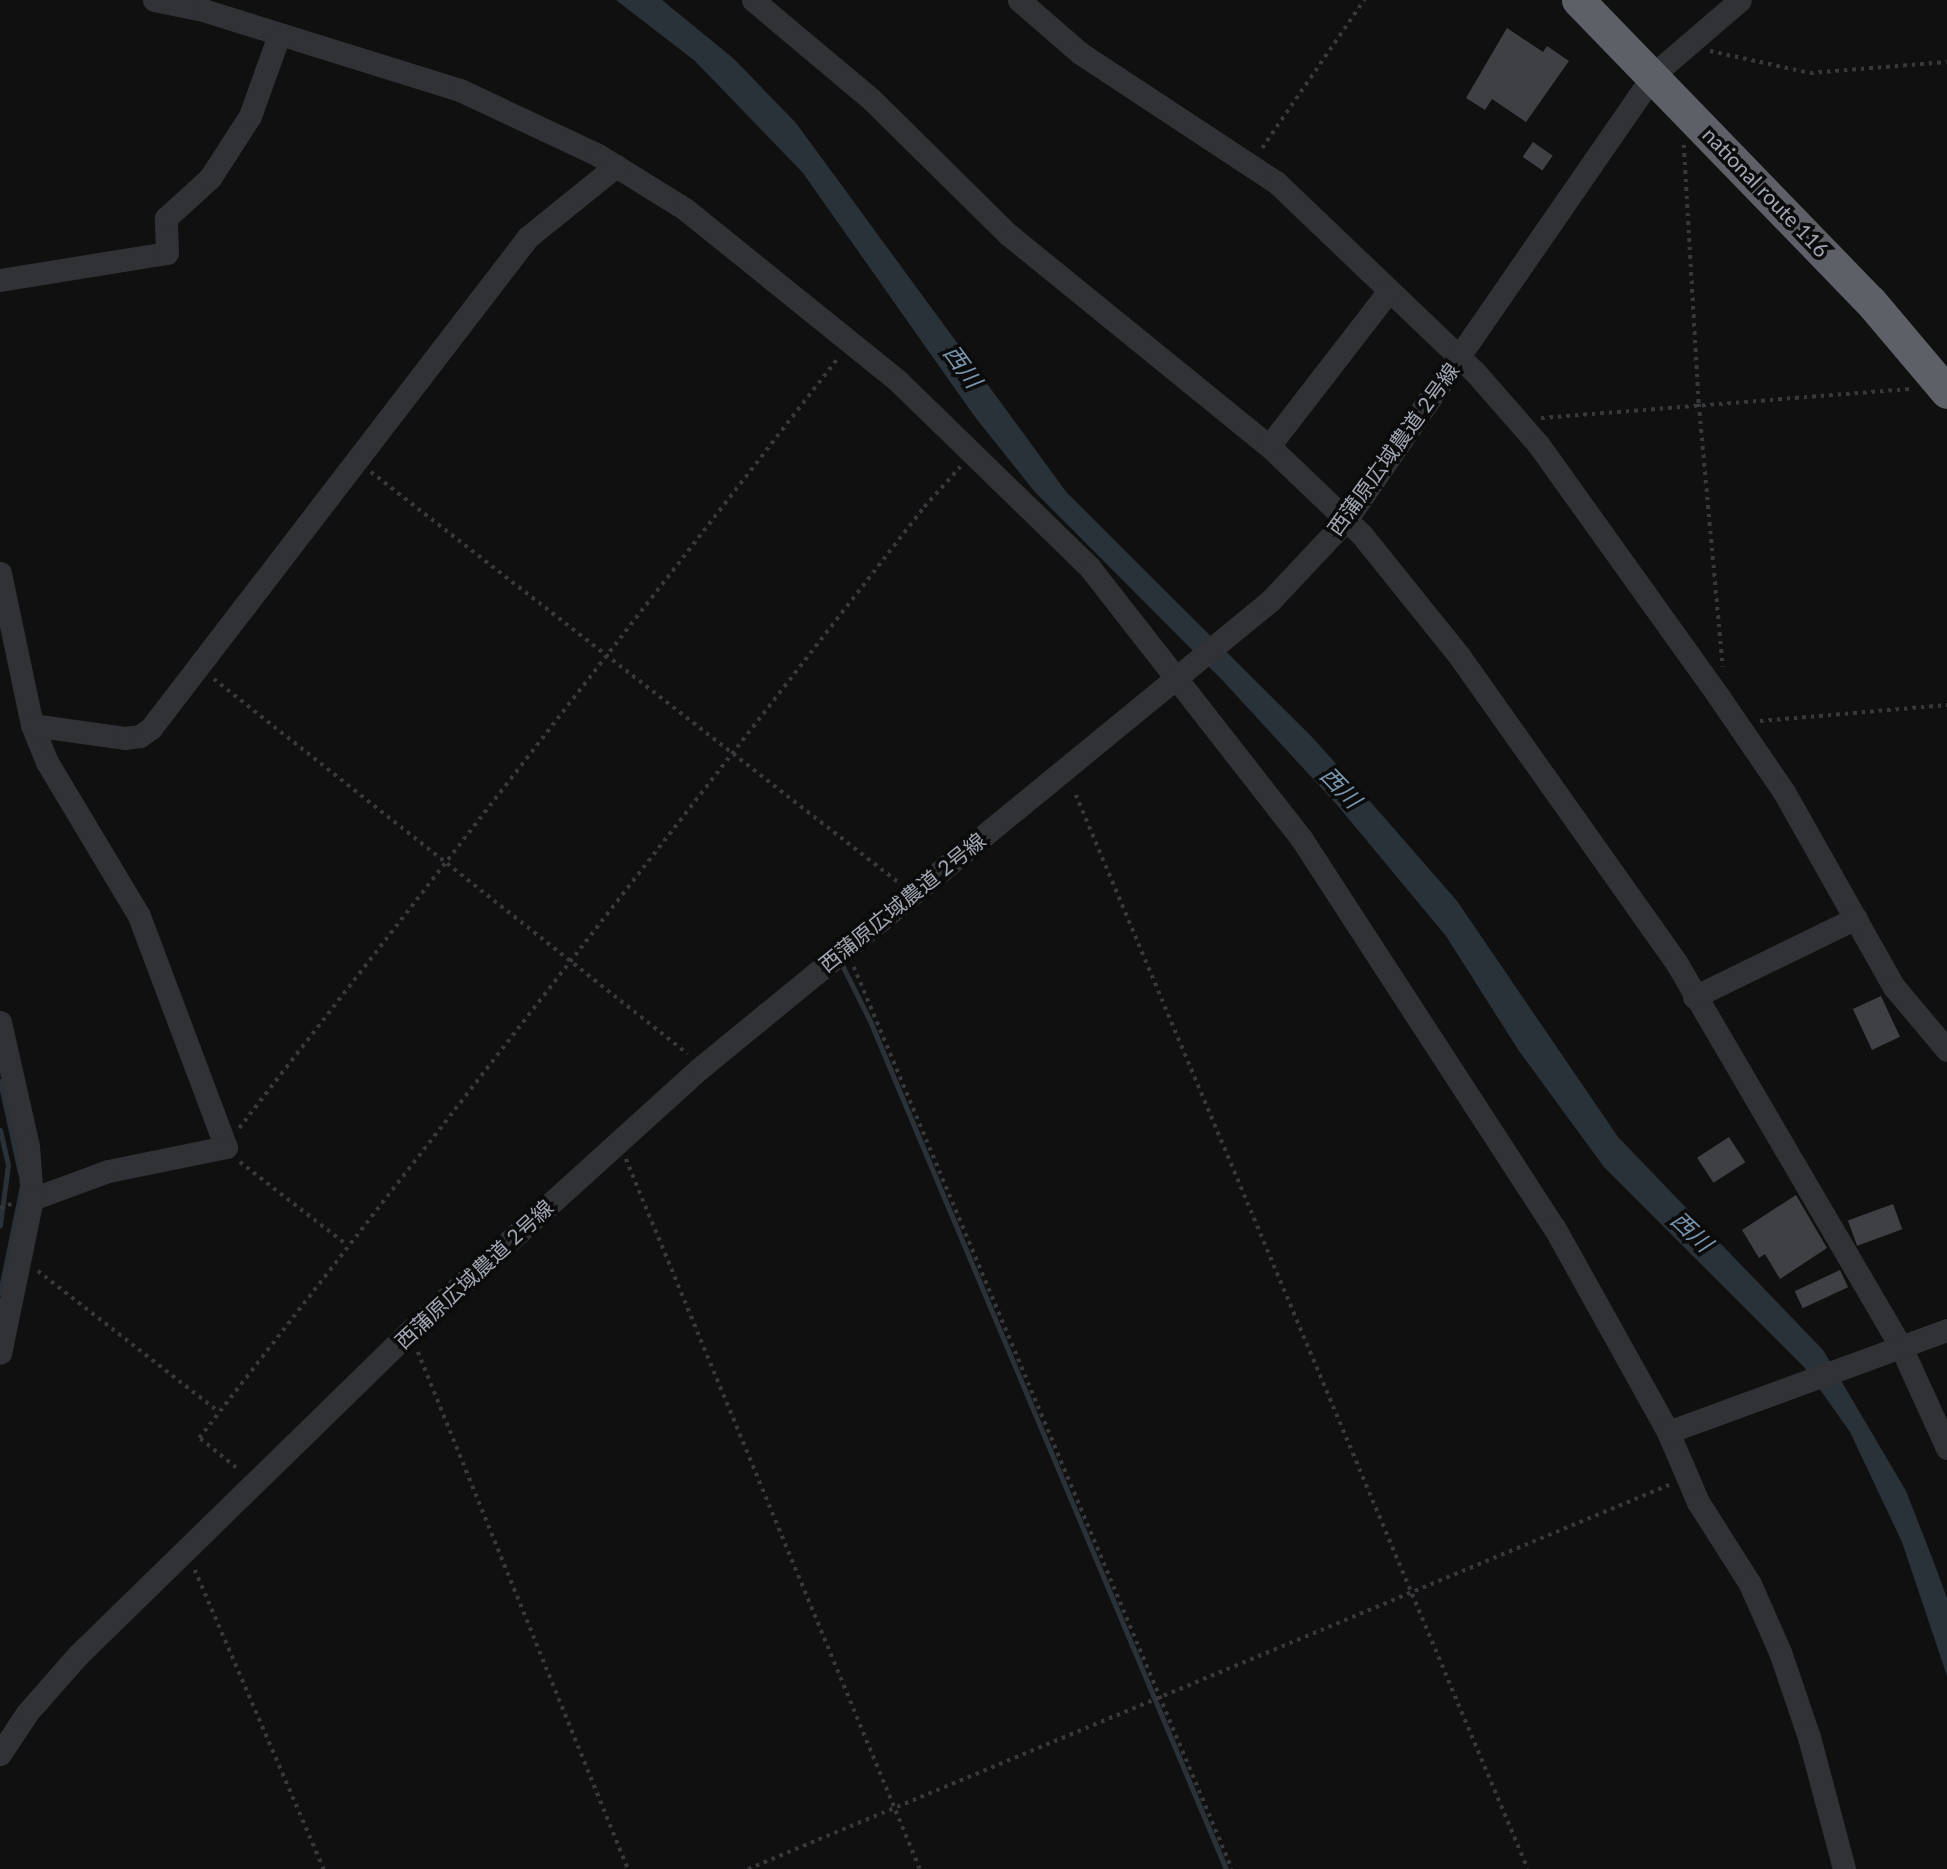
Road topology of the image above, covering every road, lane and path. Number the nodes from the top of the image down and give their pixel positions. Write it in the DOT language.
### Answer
graph roads {
  1 [pos="154,0"];
  2 [pos="753,0"];
  3 [pos="1019,0"];
  4 [pos="1364,0"];
  5 [pos="1578,0"];
  6 [pos="1740,0"];
  7 [pos="279,35"];
  8 [pos="1695,39"];
  9 [pos="1947,62"];
  10 [pos="1654,74"];
  11 [pos="1694,116"];
  12 [pos="1250,165"];
  13 [pos="616,166"];
  14 [pos="0,280"];
  15 [pos="1388,292"];
  16 [pos="850,343"];
  17 [pos="1458,359"];
  18 [pos="1944,388"];
  19 [pos="1699,404"];
  20 [pos="1519,423"];
  21 [pos="1269,446"];
  22 [pos="974,452"];
  23 [pos="358,461"];
  24 [pos="1346,520"];
  25 [pos="0,573"];
  26 [pos="608,655"];
  27 [pos="199,666"];
  28 [pos="1182,673"];
  29 [pos="1719,697"];
  30 [pos="1947,705"];
  31 [pos="32,725"];
  32 [pos="1737,727"];
  33 [pos="735,755"];
  34 [pos="1076,796"];
  35 [pos="446,861"];
  36 [pos="912,896"];
  37 [pos="1856,918"];
  38 [pos="845,947"];
  39 [pos="572,960"];
  40 [pos="1694,997"];
  41 [pos="0,1022"];
  42 [pos="1947,1050"];
  43 [pos="699,1069"];
  44 [pos="619,1141"];
  45 [pos="226,1147"];
  46 [pos="32,1199"];
  47 [pos="348,1246"];
  48 [pos="20,1258"];
  49 [pos="1947,1330"];
  50 [pos="410,1331"];
  51 [pos="1900,1347"];
  52 [pos="0,1353"];
  53 [pos="219,1412"];
  54 [pos="1668,1432"];
  55 [pos="1947,1448"];
  56 [pos="236,1468"];
  57 [pos="1689,1476"];
  58 [pos="188,1552"];
  59 [pos="1410,1593"];
  60 [pos="1159,1696"];
  61 [pos="0,1754"];
  62 [pos="895,1808"];
  63 [pos="324,1869"];
  64 [pos="628,1869"];
  65 [pos="748,1869"];
  66 [pos="920,1869"];
  67 [pos="1232,1869"];
  68 [pos="1528,1869"];
  69 [pos="1844,1869"];
  1 -- 7 [label="street"];
  2 -- 21 [label="street"];
  3 -- 12 [label="street"];
  4 -- 12 [label="path"];
  5 -- 10 [label="highway, national route 116"];
  6 -- 8 [label="street, 西蒲原広域農道 2号線"];
  7 -- 13 [label="street"];
  7 -- 14 [label="street"];
  8 -- 9 [label="path"];
  8 -- 10 [label="street, 西蒲原広域農道 2号線"];
  10 -- 11 [label="highway, national route 116"];
  10 -- 17 [label="street, 西蒲原広域農道 2号線"];
  11 -- 18 [label="highway, national route 116"];
  11 -- 19 [label="path"];
  12 -- 15 [label="street"];
  13 -- 16 [label="street"];
  13 -- 23 [label="street"];
  15 -- 17 [label="street"];
  15 -- 21 [label="street"];
  16 -- 22 [label="street"];
  16 -- 26 [label="path"];
  17 -- 20 [label="street"];
  17 -- 24 [label="street, 西蒲原広域農道 2号線"];
  18 -- 19 [label="path"];
  19 -- 20 [label="path"];
  19 -- 29 [label="path"];
  20 -- 29 [label="street"];
  21 -- 24 [label="street"];
  22 -- 28 [label="street"];
  22 -- 33 [label="path"];
  23 -- 26 [label="path"];
  23 -- 27 [label="street"];
  24 -- 28 [label="street, 西蒲原広域農道 2号線"];
  24 -- 40 [label="street"];
  25 -- 31 [label="street"];
  26 -- 33 [label="path"];
  26 -- 35 [label="path"];
  27 -- 31 [label="street"];
  27 -- 35 [label="path"];
  28 -- 36 [label="street, 西蒲原広域農道 2号線"];
  28 -- 54 [label="street"];
  29 -- 32 [label="street"];
  30 -- 32 [label="path"];
  31 -- 45 [label="street"];
  32 -- 37 [label="street"];
  33 -- 36 [label="path"];
  33 -- 39 [label="path"];
  34 -- 59 [label="path"];
  35 -- 39 [label="path"];
  35 -- 45 [label="path"];
  36 -- 38 [label="street, 西蒲原広域農道 2号線"];
  37 -- 40 [label="street"];
  37 -- 42 [label="street"];
  38 -- 43 [label="street, 西蒲原広域農道 2号線"];
  38 -- 60 [label="path"];
  39 -- 43 [label="path"];
  39 -- 47 [label="path"];
  40 -- 51 [label="street"];
  41 -- 46 [label="street"];
  43 -- 44 [label="street, 西蒲原広域農道 2号線"];
  44 -- 50 [label="street, 西蒲原広域農道 2号線"];
  44 -- 62 [label="path"];
  45 -- 46 [label="street"];
  45 -- 47 [label="path"];
  46 -- 48 [label="street"];
  47 -- 53 [label="path"];
  48 -- 52 [label="street"];
  48 -- 53 [label="path"];
  49 -- 51 [label="street"];
  50 -- 58 [label="street, 西蒲原広域農道 2号線"];
  50 -- 64 [label="path"];
  51 -- 54 [label="street"];
  51 -- 55 [label="street"];
  53 -- 56 [label="path"];
  54 -- 57 [label="street"];
  57 -- 59 [label="path"];
  57 -- 69 [label="street"];
  58 -- 61 [label="street, 西蒲原広域農道 2号線"];
  58 -- 63 [label="path"];
  59 -- 60 [label="path"];
  59 -- 68 [label="path"];
  60 -- 62 [label="path"];
  60 -- 67 [label="path"];
  62 -- 65 [label="path"];
  62 -- 66 [label="path"];
}
